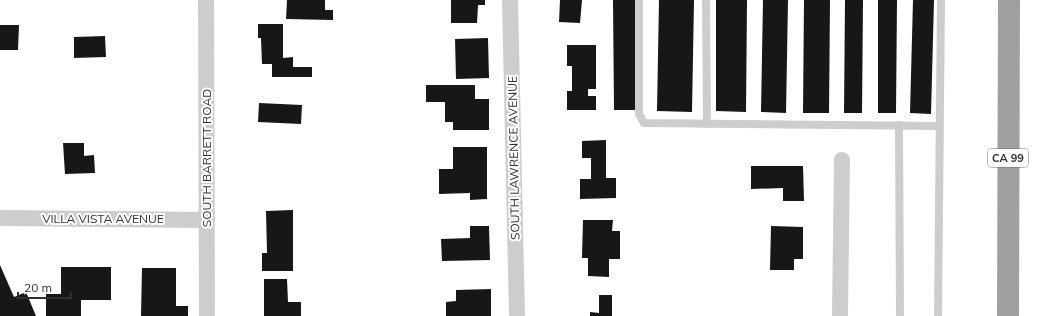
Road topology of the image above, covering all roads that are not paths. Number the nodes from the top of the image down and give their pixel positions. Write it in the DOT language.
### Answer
graph roads {
  1 [pos="206,0"];
  2 [pos="510,0"];
  3 [pos="639,0"];
  4 [pos="706,0"];
  5 [pos="940,0"];
  6 [pos="1009,0"];
  7 [pos="707,124"];
  8 [pos="898,125"];
  9 [pos="939,126"];
  10 [pos="842,160"];
  11 [pos="0,218"];
  12 [pos="207,220"];
  13 [pos="207,316"];
  14 [pos="517,316"];
  15 [pos="840,316"];
  16 [pos="900,316"];
  17 [pos="938,316"];
  18 [pos="1008,316"];
  1 -- 12 [label="street, SOUTH BARRETT ROAD"];
  2 -- 14 [label="street, SOUTH LAWRENCE AVENUE"];
  3 -- 7 [label="lane"];
  4 -- 7 [label="lane"];
  5 -- 9 [label="lane"];
  6 -- 18 [label="highway, CA 99"];
  7 -- 8 [label="lane"];
  8 -- 9 [label="lane"];
  8 -- 16 [label="lane"];
  9 -- 17 [label="lane"];
  10 -- 15 [label="street"];
  11 -- 12 [label="street, VILLA VISTA AVENUE"];
  12 -- 13 [label="street, SOUTH BARRETT ROAD"];
}
